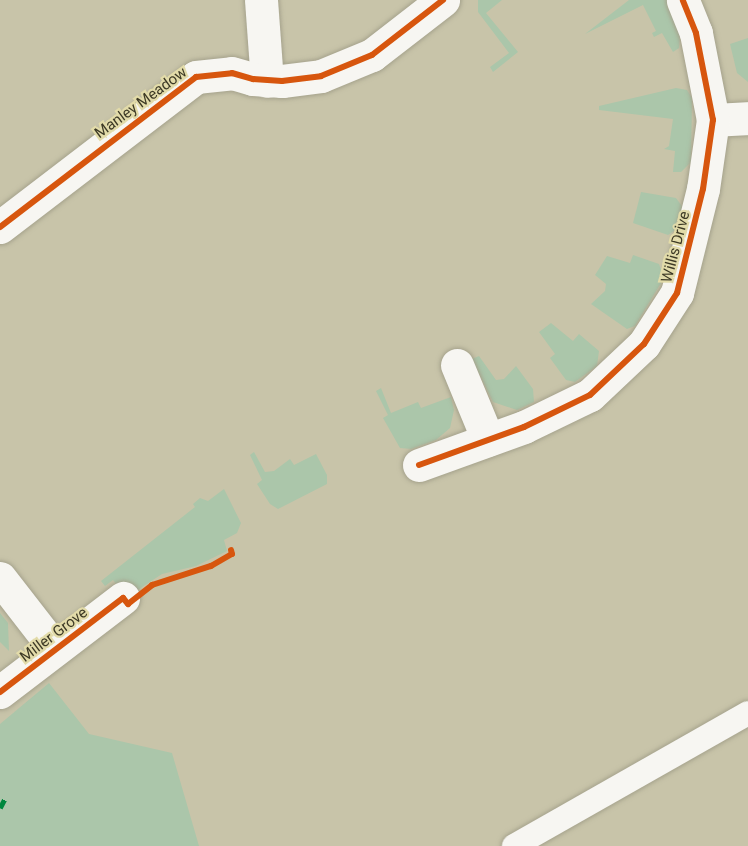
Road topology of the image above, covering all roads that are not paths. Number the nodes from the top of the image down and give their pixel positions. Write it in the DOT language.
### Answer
graph roads {
  1 [pos="261,0"];
  2 [pos="443,0"];
  3 [pos="683,0"];
  4 [pos="267,81"];
  5 [pos="748,118"];
  6 [pos="713,120"];
  7 [pos="0,227"];
  8 [pos="458,365"];
  9 [pos="488,440"];
  10 [pos="419,465"];
  11 [pos="0,578"];
  12 [pos="123,598"];
  13 [pos="55,649"];
  14 [pos="0,692"];
  15 [pos="748,713"];
  16 [pos="514,846"];
  1 -- 4 [label="street"];
  2 -- 4 [label="street, Manley Meadow"];
  3 -- 6 [label="street, Willis Drive"];
  4 -- 7 [label="street, Manley Meadow"];
  5 -- 6 [label="street"];
  6 -- 9 [label="street, Willis Drive"];
  8 -- 9 [label="street"];
  9 -- 10 [label="street, Willis Drive"];
  11 -- 13 [label="street, Miller Grove"];
  12 -- 13 [label="street, Miller Grove"];
  13 -- 14 [label="street, Miller Grove"];
  15 -- 16 [label="lane"];
}
